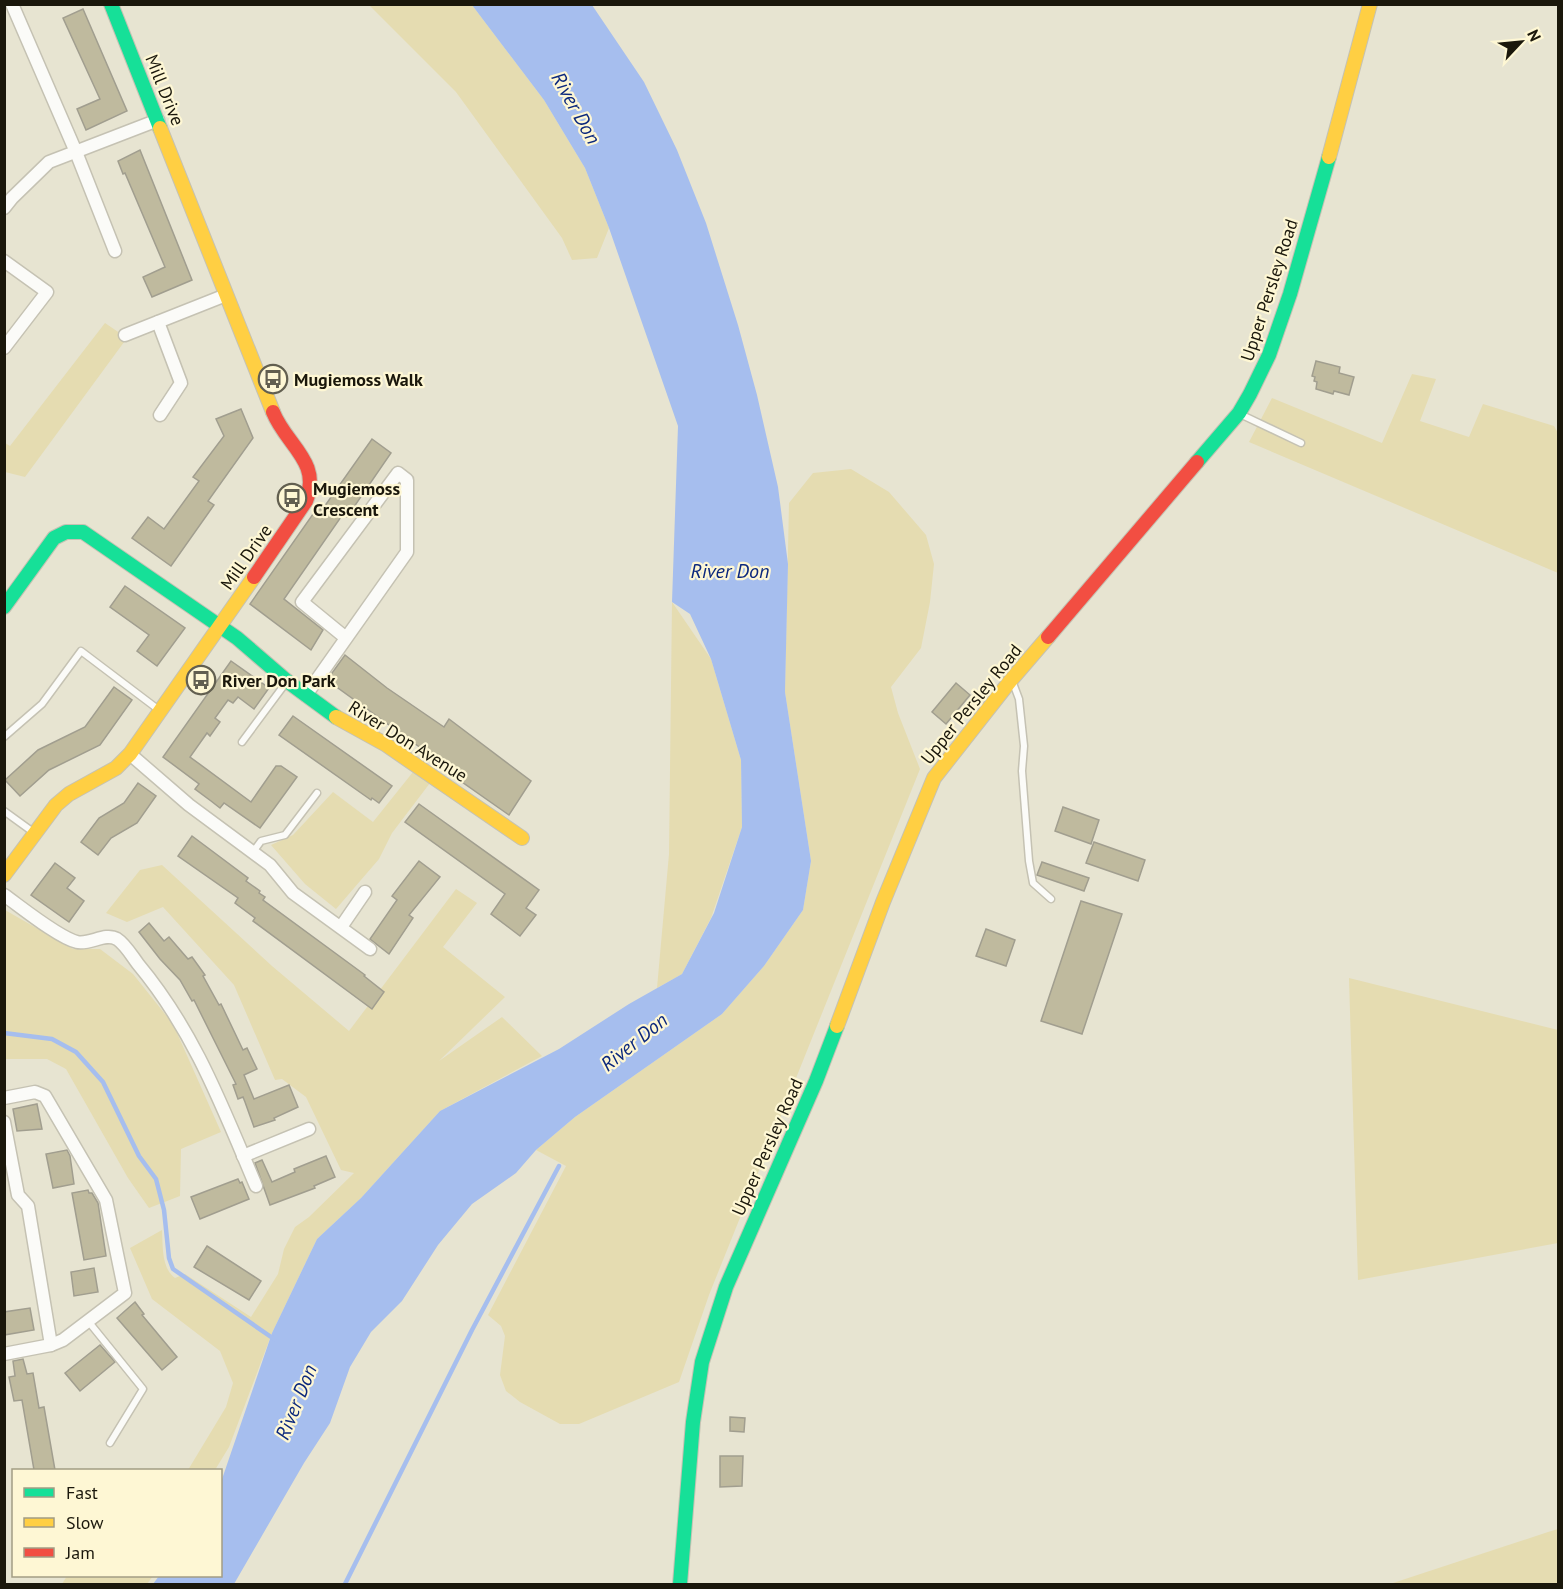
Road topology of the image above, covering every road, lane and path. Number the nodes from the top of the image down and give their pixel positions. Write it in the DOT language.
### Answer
graph roads {
  1 [pos="12,4"];
  2 [pos="111,4"];
  3 [pos="1370,4"];
  4 [pos="158,120"];
  5 [pos="76,152"];
  6 [pos="4,208"];
  7 [pos="115,251"];
  8 [pos="4,261"];
  9 [pos="226,295"];
  10 [pos="158,322"];
  11 [pos="125,336"];
  12 [pos="4,348"];
  13 [pos="1239,413"];
  14 [pos="160,415"];
  15 [pos="1301,443"];
  16 [pos="4,607"];
  17 [pos="220,628"];
  18 [pos="346,638"];
  19 [pos="1011,680"];
  20 [pos="288,681"];
  21 [pos="306,695"];
  22 [pos="160,710"];
  23 [pos="4,737"];
  24 [pos="242,742"];
  25 [pos="130,754"];
  26 [pos="317,793"];
  27 [pos="4,811"];
  28 [pos="35,833"];
  29 [pos="522,837"];
  30 [pos="253,852"];
  31 [pos="4,875"];
  32 [pos="365,892"];
  33 [pos="4,895"];
  34 [pos="1051,899"];
  35 [pos="341,927"];
  36 [pos="370,949"];
  37 [pos="4,1098"];
  38 [pos="4,1122"];
  39 [pos="309,1129"];
  40 [pos="243,1156"];
  41 [pos="256,1185"];
  42 [pos="88,1321"];
  43 [pos="51,1345"];
  44 [pos="4,1354"];
  45 [pos="110,1443"];
  46 [pos="680,1584"];
  1 -- 5 [label="street"];
  2 -- 4 [label="street, Mill Drive"];
  3 -- 13 [label="street, Upper Persley Road"];
  4 -- 5 [label="street"];
  4 -- 9 [label="street, Mill Drive"];
  5 -- 6 [label="street"];
  5 -- 7 [label="street"];
  8 -- 12 [label="street"];
  9 -- 10 [label="street"];
  9 -- 17 [label="street, Mill Drive"];
  10 -- 11 [label="street"];
  10 -- 14 [label="street"];
  13 -- 15 [label="lane"];
  13 -- 19 [label="street, Upper Persley Road"];
  16 -- 17 [label="street"];
  17 -- 20 [label="street, River Don Avenue"];
  17 -- 22 [label="street, Mill Drive"];
  18 -- 18 [label="street"];
  18 -- 21 [label="street"];
  19 -- 34 [label="lane"];
  19 -- 46 [label="street, Upper Persley Road"];
  20 -- 21 [label="street, River Don Avenue"];
  20 -- 24 [label="lane"];
  21 -- 29 [label="street, River Don Avenue"];
  22 -- 23 [label="lane"];
  22 -- 25 [label="street, Mill Drive"];
  25 -- 28 [label="street, Mill Drive"];
  25 -- 30 [label="street"];
  26 -- 30 [label="lane"];
  27 -- 28 [label="lane"];
  28 -- 31 [label="street, Mill Drive"];
  30 -- 35 [label="street"];
  32 -- 35 [label="street"];
  33 -- 40 [label="street"];
  35 -- 36 [label="street"];
  37 -- 42 [label="street"];
  38 -- 43 [label="street"];
  39 -- 40 [label="street"];
  40 -- 41 [label="street"];
  42 -- 43 [label="street"];
  42 -- 45 [label="lane"];
  43 -- 44 [label="street"];
}
